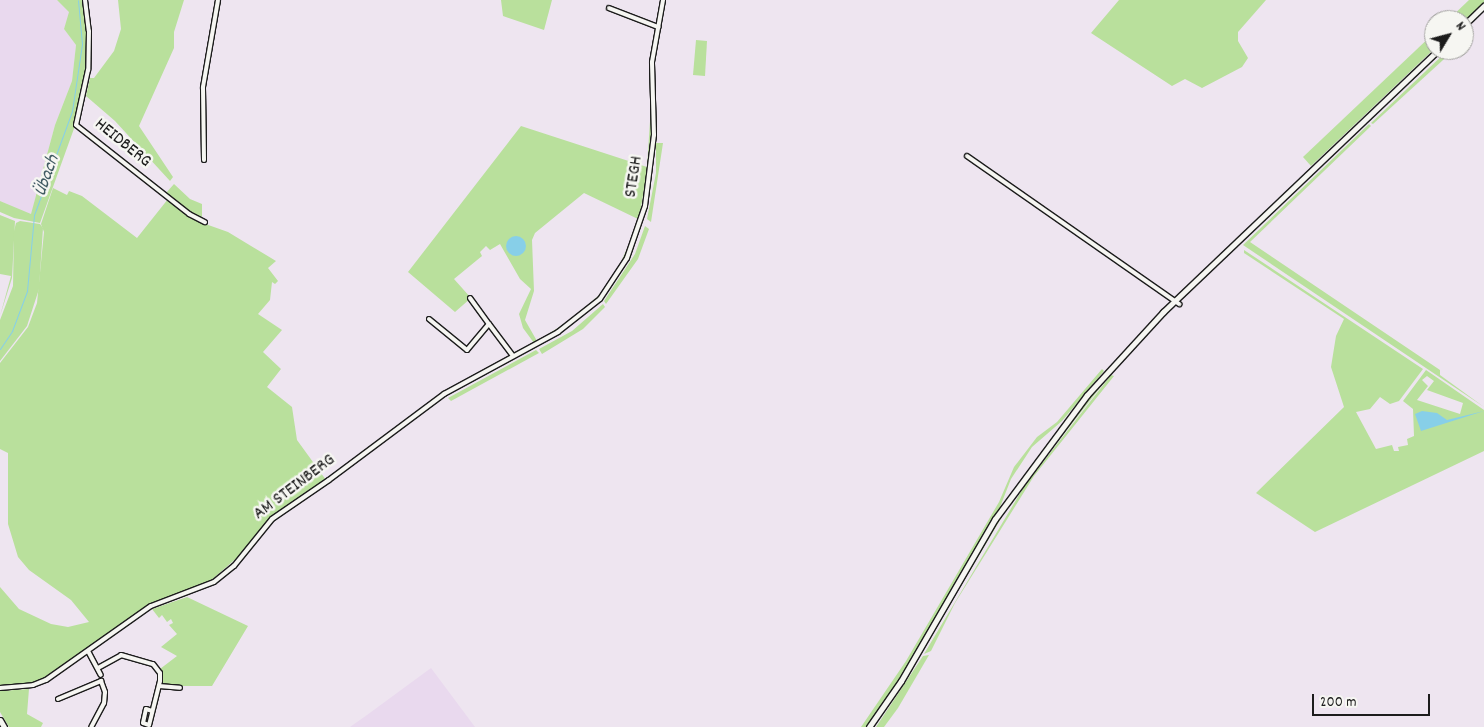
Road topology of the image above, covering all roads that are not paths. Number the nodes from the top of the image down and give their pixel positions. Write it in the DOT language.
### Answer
graph roads {
  1 [pos="85,0"];
  2 [pos="218,0"];
  3 [pos="663,0"];
  4 [pos="1484,6"];
  5 [pos="609,8"];
  6 [pos="1474,16"];
  7 [pos="658,27"];
  8 [pos="1428,60"];
  9 [pos="967,156"];
  10 [pos="204,160"];
  11 [pos="206,222"];
  12 [pos="470,298"];
  13 [pos="1177,302"];
  14 [pos="583,314"];
  15 [pos="429,319"];
  16 [pos="489,324"];
  17 [pos="513,356"];
  18 [pos="88,651"];
  19 [pos="98,668"];
  20 [pos="100,675"];
  21 [pos="159,686"];
  22 [pos="0,688"];
  23 [pos="180,688"];
  24 [pos="58,700"];
  25 [pos="152,711"];
  26 [pos="0,720"];
  27 [pos="4,727"];
  28 [pos="91,727"];
  29 [pos="869,727"];
  1 -- 11 [label="street, HEIDBERG"];
  2 -- 10 [label="street"];
  3 -- 7 [label="street, STEGH"];
  4 -- 6 [label="main road"];
  5 -- 7 [label="street"];
  7 -- 14 [label="street, STEGH"];
  8 -- 13 [label="main road"];
  9 -- 13 [label="street"];
  12 -- 16 [label="street"];
  13 -- 29 [label="main road"];
  14 -- 17 [label="street, AM STEINBERG"];
  15 -- 16 [label="street"];
  16 -- 17 [label="street"];
  17 -- 18 [label="street, AM STEINBERG"];
  18 -- 19 [label="street"];
  18 -- 22 [label="street, AM STEINBERG"];
  19 -- 20 [label="street"];
  19 -- 21 [label="street"];
  21 -- 23 [label="street"];
  21 -- 25 [label="street"];
  24 -- 28 [label="street"];
  26 -- 27 [label="main road"];
}
